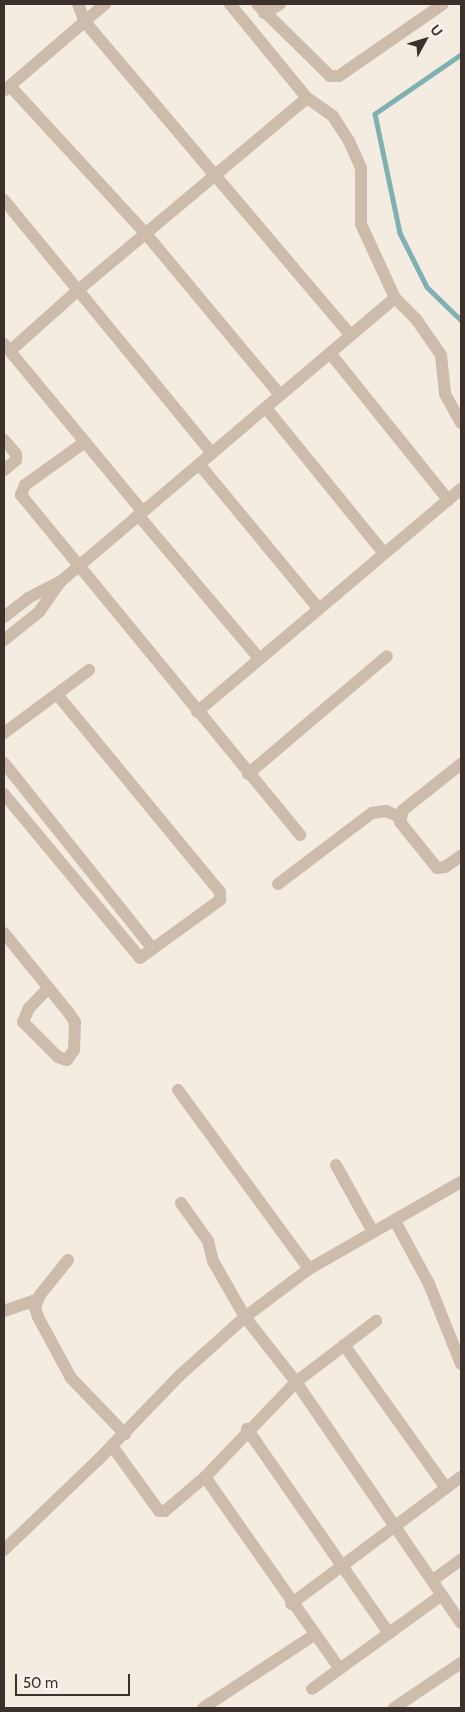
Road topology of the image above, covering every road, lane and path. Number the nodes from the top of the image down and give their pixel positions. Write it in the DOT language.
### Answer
graph roads {
  1 [pos="78,4"];
  2 [pos="105,4"];
  3 [pos="230,4"];
  4 [pos="280,4"];
  5 [pos="443,4"];
  6 [pos="261,8"];
  7 [pos="421,10"];
  8 [pos="85,22"];
  9 [pos="7,89"];
  10 [pos="307,98"];
  11 [pos="215,176"];
  12 [pos="4,200"];
  13 [pos="146,234"];
  14 [pos="77,290"];
  15 [pos="395,298"];
  16 [pos="350,335"];
  17 [pos="7,348"];
  18 [pos="330,353"];
  19 [pos="280,395"];
  20 [pos="266,408"];
  21 [pos="461,423"];
  22 [pos="4,440"];
  23 [pos="85,442"];
  24 [pos="212,453"];
  25 [pos="199,464"];
  26 [pos="4,470"];
  27 [pos="461,489"];
  28 [pos="448,500"];
  29 [pos="140,513"];
  30 [pos="384,553"];
  31 [pos="78,566"];
  32 [pos="60,582"];
  33 [pos="319,609"];
  34 [pos="4,617"];
  35 [pos="4,640"];
  36 [pos="387,656"];
  37 [pos="259,658"];
  38 [pos="89,670"];
  39 [pos="57,694"];
  40 [pos="197,712"];
  41 [pos="4,733"];
  42 [pos="4,763"];
  43 [pos="461,764"];
  44 [pos="248,774"];
  45 [pos="4,794"];
  46 [pos="400,817"];
  47 [pos="54,826"];
  48 [pos="300,835"];
  49 [pos="40,837"];
  50 [pos="461,856"];
  51 [pos="278,884"];
  52 [pos="4,932"];
  53 [pos="153,949"];
  54 [pos="48,988"];
  55 [pos="178,1090"];
  56 [pos="336,1165"];
  57 [pos="461,1182"];
  58 [pos="181,1203"];
  59 [pos="395,1221"];
  60 [pos="373,1232"];
  61 [pos="68,1260"];
  62 [pos="309,1269"];
  63 [pos="38,1299"];
  64 [pos="4,1311"];
  65 [pos="245,1318"];
  66 [pos="376,1320"];
  67 [pos="344,1345"];
  68 [pos="461,1364"];
  69 [pos="296,1382"];
  70 [pos="247,1430"];
  71 [pos="125,1434"];
  72 [pos="112,1446"];
  73 [pos="205,1477"];
  74 [pos="461,1477"];
  75 [pos="446,1488"];
  76 [pos="396,1525"];
  77 [pos="5,1547"];
  78 [pos="461,1560"];
  79 [pos="344,1566"];
  80 [pos="433,1580"];
  81 [pos="442,1595"];
  82 [pos="291,1604"];
  83 [pos="461,1623"];
  84 [pos="389,1633"];
  85 [pos="314,1635"];
  86 [pos="461,1663"];
  87 [pos="339,1668"];
  88 [pos="312,1689"];
  89 [pos="203,1708"];
  90 [pos="394,1708"];
  1 -- 8 [label="street"];
  2 -- 8 [label="street"];
  3 -- 10 [label="street"];
  4 -- 6 [label="street"];
  5 -- 7 [label="street"];
  6 -- 7 [label="street"];
  8 -- 9 [label="street"];
  8 -- 11 [label="street"];
  9 -- 13 [label="street"];
  10 -- 11 [label="street"];
  10 -- 15 [label="street"];
  11 -- 13 [label="street"];
  11 -- 16 [label="street"];
  12 -- 14 [label="street"];
  13 -- 14 [label="street"];
  13 -- 19 [label="street"];
  14 -- 17 [label="street"];
  14 -- 24 [label="street"];
  15 -- 16 [label="street"];
  15 -- 21 [label="street"];
  16 -- 18 [label="street"];
  17 -- 23 [label="street"];
  18 -- 19 [label="street"];
  18 -- 28 [label="street"];
  19 -- 20 [label="street"];
  20 -- 24 [label="street"];
  20 -- 30 [label="street"];
  22 -- 26 [label="street"];
  23 -- 29 [label="street"];
  23 -- 31 [label="street"];
  24 -- 25 [label="street"];
  25 -- 29 [label="street"];
  25 -- 33 [label="street"];
  27 -- 28 [label="street"];
  28 -- 30 [label="street"];
  29 -- 31 [label="street"];
  29 -- 37 [label="street"];
  30 -- 33 [label="street"];
  31 -- 32 [label="street"];
  31 -- 40 [label="street"];
  32 -- 34 [label="street"];
  32 -- 35 [label="street"];
  33 -- 37 [label="street"];
  36 -- 44 [label="street"];
  37 -- 40 [label="street"];
  38 -- 39 [label="street"];
  39 -- 41 [label="street"];
  39 -- 53 [label="street"];
  40 -- 44 [label="street"];
  42 -- 47 [label="street"];
  43 -- 46 [label="street"];
  44 -- 48 [label="street"];
  45 -- 49 [label="street"];
  46 -- 50 [label="street"];
  46 -- 51 [label="street"];
  47 -- 49 [label="street"];
  47 -- 53 [label="street"];
  49 -- 53 [label="street"];
  52 -- 54 [label="street"];
  54 -- 54 [label="street"];
  55 -- 62 [label="street"];
  56 -- 60 [label="street"];
  57 -- 59 [label="street"];
  58 -- 65 [label="street"];
  59 -- 60 [label="street"];
  59 -- 68 [label="street"];
  60 -- 62 [label="street"];
  61 -- 63 [label="street"];
  62 -- 65 [label="street"];
  63 -- 64 [label="street"];
  63 -- 71 [label="street"];
  65 -- 69 [label="street"];
  65 -- 71 [label="street"];
  66 -- 67 [label="street"];
  67 -- 69 [label="street"];
  67 -- 75 [label="street"];
  69 -- 70 [label="street"];
  69 -- 76 [label="street"];
  70 -- 73 [label="street"];
  70 -- 79 [label="street"];
  71 -- 72 [label="street"];
  72 -- 73 [label="street"];
  72 -- 77 [label="street"];
  73 -- 82 [label="street"];
  74 -- 75 [label="street"];
  75 -- 76 [label="street"];
  76 -- 79 [label="street"];
  76 -- 80 [label="street"];
  78 -- 80 [label="street"];
  79 -- 82 [label="street"];
  79 -- 84 [label="street"];
  80 -- 81 [label="street"];
  81 -- 83 [label="street"];
  81 -- 84 [label="street"];
  82 -- 85 [label="street"];
  84 -- 87 [label="street"];
  85 -- 87 [label="street"];
  85 -- 89 [label="street"];
  86 -- 90 [label="street"];
  87 -- 88 [label="street"];
}
